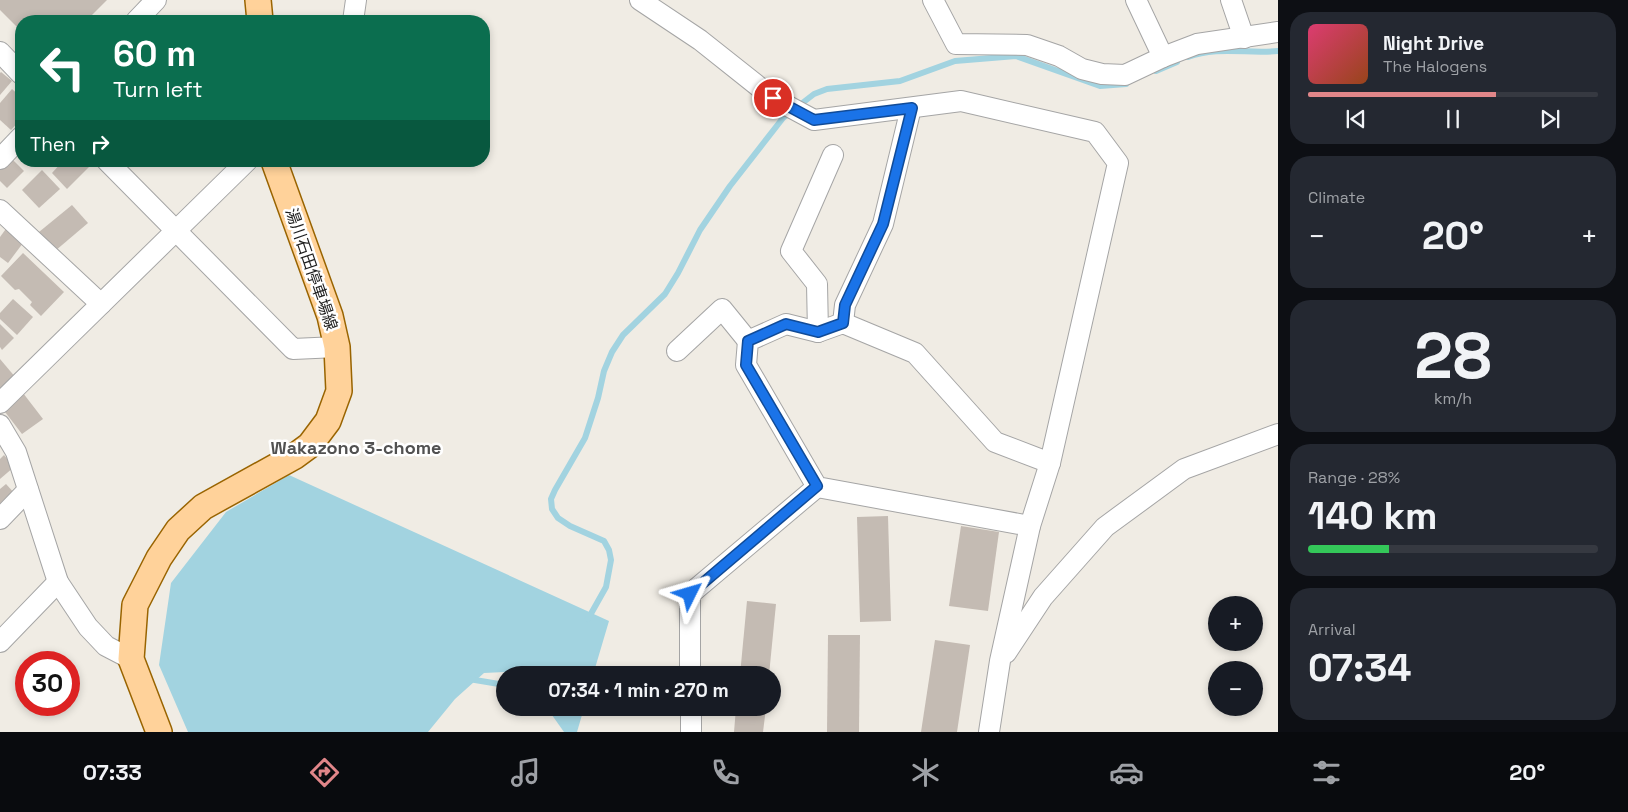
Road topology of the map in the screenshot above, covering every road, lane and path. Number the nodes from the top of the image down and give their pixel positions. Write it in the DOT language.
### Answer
graph roads {
  1 [pos="156,0"];
  2 [pos="258,0"];
  3 [pos="356,0"];
  4 [pos="640,0"];
  5 [pos="933,0"];
  6 [pos="1136,0"];
  7 [pos="1231,0"];
  8 [pos="142,15"];
  9 [pos="259,15"];
  10 [pos="354,15"];
  11 [pos="1278,32"];
  12 [pos="1244,38"];
  13 [pos="0,52"];
  14 [pos="1163,57"];
  15 [pos="15,68"];
  16 [pos="912,108"];
  17 [pos="15,143"];
  18 [pos="833,155"];
  19 [pos="0,158"];
  20 [pos="113,167"];
  21 [pos="241,167"];
  22 [pos="276,167"];
  23 [pos="0,210"];
  24 [pos="176,231"];
  25 [pos="101,304"];
  26 [pos="843,323"];
  27 [pos="818,332"];
  28 [pos="748,341"];
  29 [pos="337,347"];
  30 [pos="677,351"];
  31 [pos="0,403"];
  32 [pos="0,425"];
  33 [pos="1278,434"];
  34 [pos="1050,463"];
  35 [pos="817,486"];
  36 [pos="28,490"];
  37 [pos="0,519"];
  38 [pos="1030,526"];
  39 [pos="58,582"];
  40 [pos="0,642"];
  41 [pos="132,659"];
  42 [pos="1000,661"];
  43 [pos="690,666"];
  44 [pos="691,716"];
  45 [pos="152,728"];
  46 [pos="691,732"];
  47 [pos="989,732"];
  1 -- 8 [label="street"];
  2 -- 9 [label="main road"];
  3 -- 10 [label="street"];
  4 -- 16 [label="street"];
  5 -- 14 [label="street"];
  6 -- 14 [label="street"];
  7 -- 12 [label="street"];
  11 -- 12 [label="street"];
  12 -- 14 [label="street"];
  13 -- 15 [label="street"];
  16 -- 26 [label="street"];
  16 -- 34 [label="street"];
  17 -- 19 [label="street"];
  18 -- 27 [label="street"];
  20 -- 24 [label="street"];
  21 -- 24 [label="street"];
  22 -- 29 [label="main road, 湯川石田停車場線"];
  23 -- 25 [label="street"];
  24 -- 25 [label="street"];
  24 -- 29 [label="street"];
  25 -- 31 [label="street"];
  26 -- 27 [label="street"];
  26 -- 34 [label="street"];
  27 -- 28 [label="street"];
  28 -- 30 [label="street"];
  28 -- 35 [label="street"];
  29 -- 41 [label="main road, 湯川石田停車場線"];
  32 -- 36 [label="street"];
  33 -- 42 [label="street"];
  34 -- 38 [label="street"];
  35 -- 38 [label="street"];
  35 -- 43 [label="street"];
  36 -- 37 [label="street"];
  36 -- 39 [label="street"];
  38 -- 42 [label="street"];
  39 -- 40 [label="street"];
  39 -- 41 [label="street"];
  41 -- 45 [label="main road, 湯川石田停車場線"];
  42 -- 47 [label="street"];
  44 -- 46 [label="street"];
}
